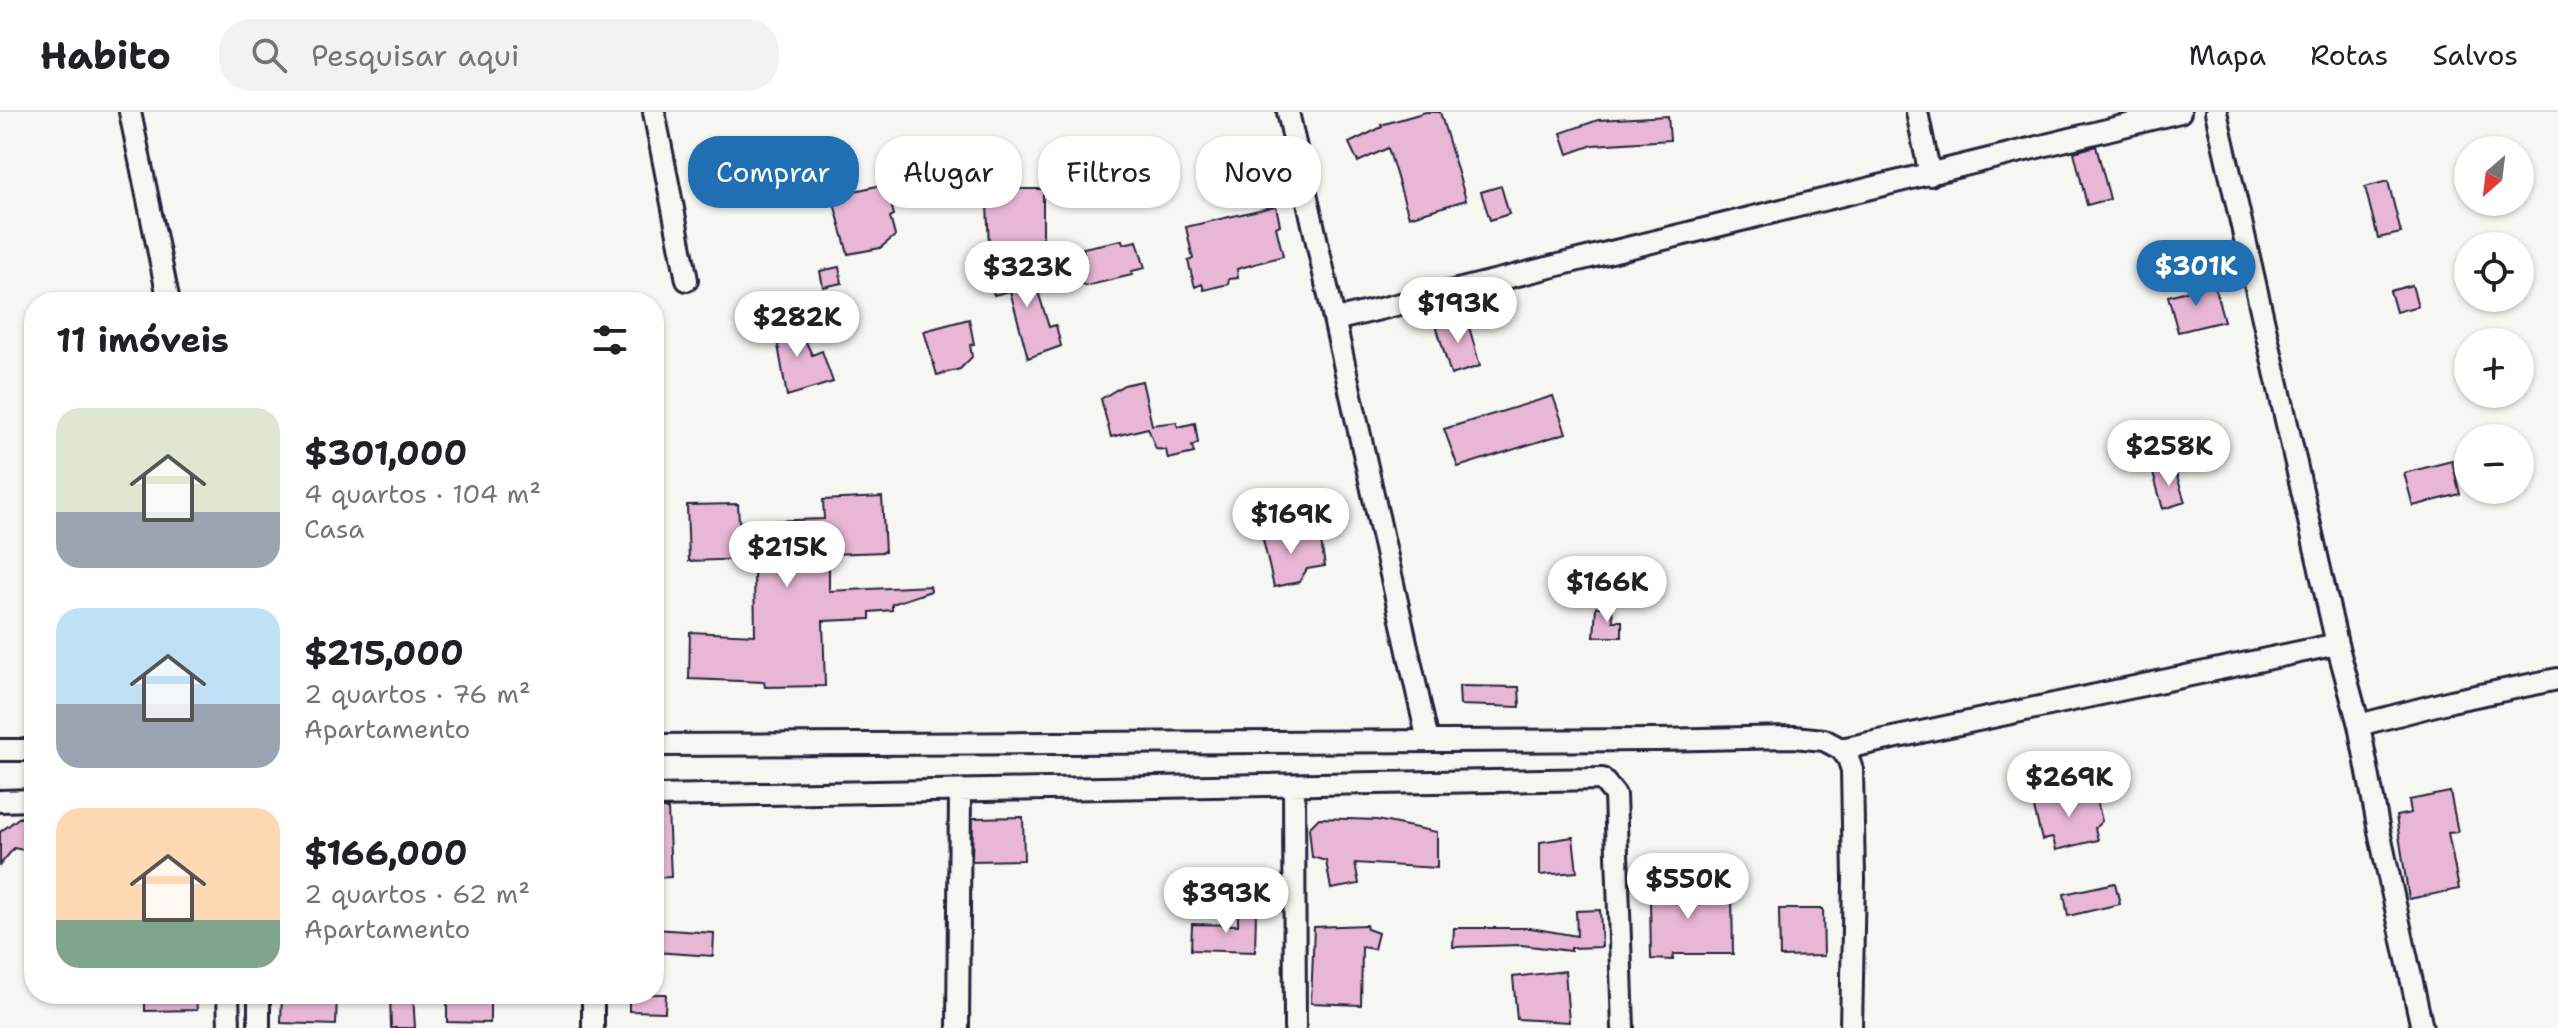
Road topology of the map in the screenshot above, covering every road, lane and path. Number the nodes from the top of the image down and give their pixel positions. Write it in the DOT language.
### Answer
graph roads {
  1 [pos="130,112"];
  2 [pos="654,112"];
  3 [pos="1288,112"];
  4 [pos="1917,112"];
  5 [pos="2180,112"];
  6 [pos="2216,112"];
  7 [pos="1930,175"];
  8 [pos="687,280"];
  9 [pos="167,292"];
  10 [pos="1335,320"];
  11 [pos="2337,644"];
  12 [pos="2558,679"];
  13 [pos="2359,725"];
  14 [pos="1428,741"];
  15 [pos="664,745"];
  16 [pos="1841,749"];
  17 [pos="0,750"];
  18 [pos="24,750"];
  19 [pos="1294,785"];
  20 [pos="960,792"];
  21 [pos="664,796"];
  22 [pos="24,800"];
  23 [pos="0,801"];
  24 [pos="228,1004"];
  25 [pos="259,1004"];
  26 [pos="593,1004"];
  27 [pos="229,1028"];
  28 [pos="259,1028"];
  29 [pos="593,1028"];
  30 [pos="958,1028"];
  31 [pos="1295,1028"];
  32 [pos="1623,1028"];
  33 [pos="1851,1028"];
  34 [pos="2422,1028"];
  1 -- 9 [label="street"];
  2 -- 8 [label="street"];
  3 -- 10 [label="street"];
  4 -- 7 [label="street"];
  5 -- 7 [label="street"];
  6 -- 11 [label="street"];
  7 -- 10 [label="street"];
  10 -- 14 [label="street"];
  11 -- 13 [label="street"];
  11 -- 16 [label="street"];
  12 -- 13 [label="street"];
  13 -- 34 [label="street"];
  14 -- 15 [label="street"];
  14 -- 16 [label="street"];
  16 -- 33 [label="street"];
  17 -- 18 [label="street"];
  19 -- 20 [label="street"];
  19 -- 31 [label="street"];
  19 -- 32 [label="street"];
  20 -- 21 [label="street"];
  20 -- 30 [label="street"];
  22 -- 23 [label="street"];
  24 -- 27 [label="street"];
  25 -- 28 [label="street"];
  26 -- 29 [label="street"];
}
